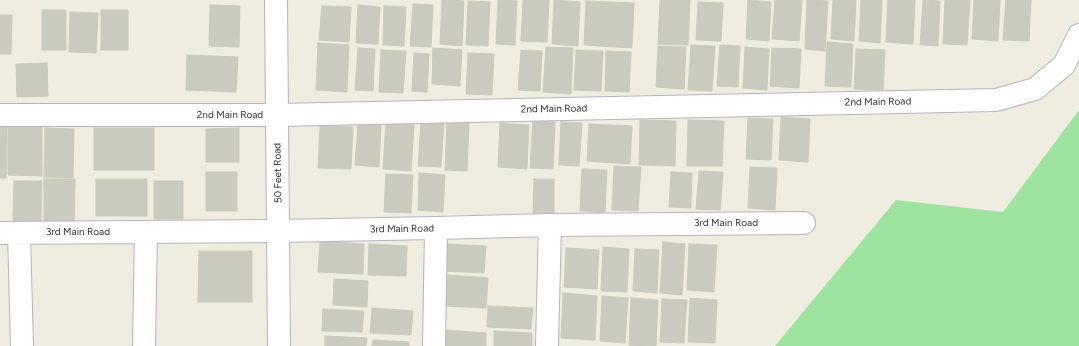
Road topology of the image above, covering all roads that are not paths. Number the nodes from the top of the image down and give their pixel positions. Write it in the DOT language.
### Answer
graph roads {
  1 [pos="276,0"];
  2 [pos="1079,34"];
  3 [pos="0,115"];
  4 [pos="277,115"];
  5 [pos="804,223"];
  6 [pos="550,225"];
  7 [pos="436,228"];
  8 [pos="278,231"];
  9 [pos="146,232"];
  10 [pos="10,233"];
  11 [pos="22,346"];
  12 [pos="144,346"];
  13 [pos="279,346"];
  14 [pos="434,346"];
  15 [pos="547,346"];
  1 -- 4 [label="street, 50 Feet Road"];
  2 -- 4 [label="street, 2nd Main Road"];
  3 -- 4 [label="street, 2nd Main Road"];
  4 -- 8 [label="street, 50 Feet Road"];
  5 -- 6 [label="street, 3rd Main Road"];
  6 -- 7 [label="street, 3rd Main Road"];
  6 -- 15 [label="street"];
  7 -- 8 [label="street, 3rd Main Road"];
  7 -- 14 [label="street"];
  8 -- 9 [label="street, 3rd Main Road"];
  8 -- 13 [label="street, 50 Feet Road"];
  9 -- 10 [label="street, 3rd Main Road"];
  9 -- 12 [label="street"];
  10 -- 11 [label="street"];
}
